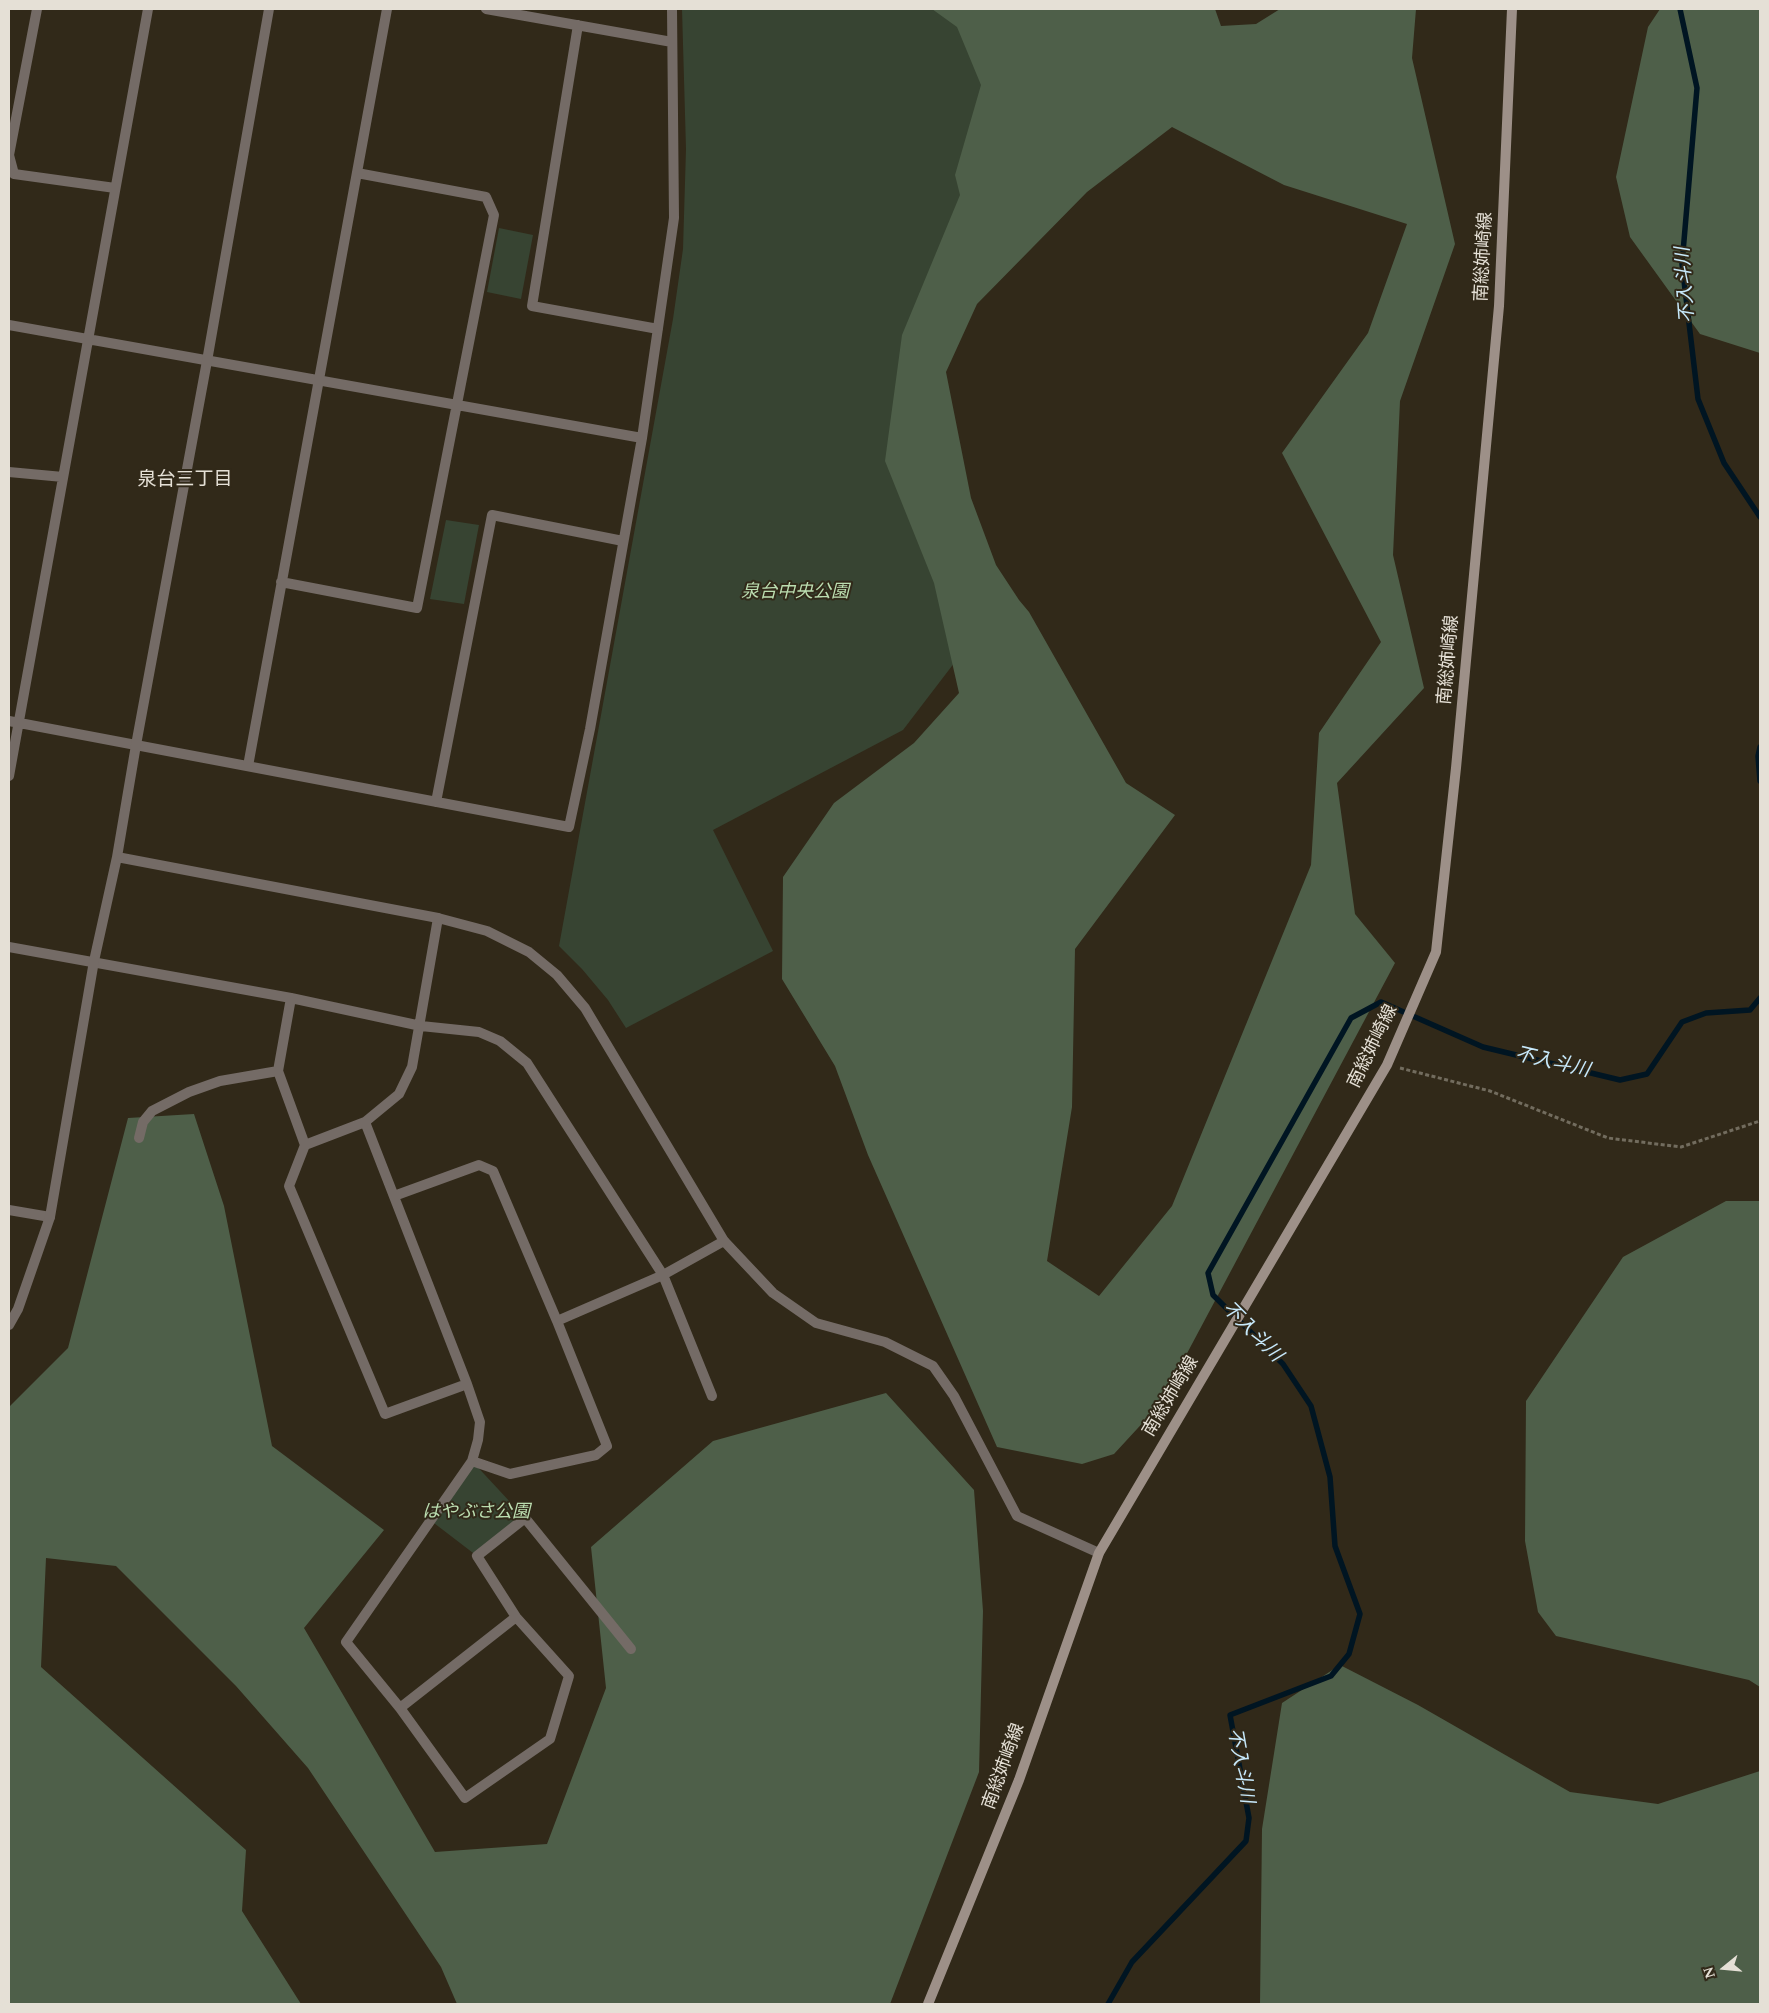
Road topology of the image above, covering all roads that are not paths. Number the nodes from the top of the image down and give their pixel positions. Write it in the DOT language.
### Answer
graph roads {
  1 [pos="37,9"];
  2 [pos="148,9"];
  3 [pos="268,9"];
  4 [pos="387,9"];
  5 [pos="486,9"];
  6 [pos="672,9"];
  7 [pos="1512,9"];
  8 [pos="578,25"];
  9 [pos="672,42"];
  10 [pos="357,173"];
  11 [pos="115,188"];
  12 [pos="9,325"];
  13 [pos="658,328"];
  14 [pos="88,339"];
  15 [pos="207,361"];
  16 [pos="319,380"];
  17 [pos="458,405"];
  18 [pos="642,438"];
  19 [pos="9,472"];
  20 [pos="63,477"];
  21 [pos="622,541"];
  22 [pos="281,582"];
  23 [pos="14,722"];
  24 [pos="136,745"];
  25 [pos="248,766"];
  26 [pos="9,776"];
  27 [pos="436,802"];
  28 [pos="117,857"];
  29 [pos="438,918"];
  30 [pos="9,947"];
  31 [pos="94,961"];
  32 [pos="291,998"];
  33 [pos="421,1026"];
  34 [pos="278,1071"];
  35 [pos="365,1122"];
  36 [pos="139,1138"];
  37 [pos="305,1145"];
  38 [pos="394,1196"];
  39 [pos="9,1210"];
  40 [pos="50,1217"];
  41 [pos="724,1241"];
  42 [pos="663,1275"];
  43 [pos="557,1321"];
  44 [pos="9,1325"];
  45 [pos="467,1384"];
  46 [pos="712,1396"];
  47 [pos="472,1461"];
  48 [pos="1099,1553"];
  49 [pos="516,1618"];
  50 [pos="631,1649"];
  51 [pos="400,1708"];
  52 [pos="928,2004"];
  1 -- 11 [label="street"];
  2 -- 11 [label="street"];
  3 -- 15 [label="street"];
  4 -- 10 [label="street"];
  5 -- 8 [label="street"];
  6 -- 9 [label="street"];
  7 -- 48 [label="main road, 南総姉崎線"];
  8 -- 9 [label="street"];
  8 -- 13 [label="street"];
  9 -- 13 [label="street"];
  10 -- 16 [label="street"];
  10 -- 17 [label="street"];
  11 -- 14 [label="street"];
  12 -- 14 [label="street"];
  13 -- 18 [label="street"];
  14 -- 15 [label="street"];
  14 -- 20 [label="street"];
  15 -- 16 [label="street"];
  15 -- 24 [label="street"];
  16 -- 17 [label="street"];
  16 -- 22 [label="street"];
  17 -- 18 [label="street"];
  17 -- 22 [label="street"];
  18 -- 21 [label="street"];
  19 -- 20 [label="street"];
  20 -- 23 [label="street"];
  21 -- 27 [label="street"];
  21 -- 27 [label="street"];
  22 -- 25 [label="street"];
  23 -- 24 [label="street"];
  23 -- 26 [label="street"];
  24 -- 25 [label="street"];
  24 -- 28 [label="street"];
  25 -- 27 [label="street"];
  28 -- 29 [label="street"];
  28 -- 31 [label="street"];
  29 -- 33 [label="street"];
  29 -- 41 [label="street"];
  30 -- 31 [label="street"];
  31 -- 32 [label="street"];
  31 -- 40 [label="street"];
  32 -- 33 [label="street"];
  32 -- 34 [label="street"];
  33 -- 35 [label="street"];
  33 -- 42 [label="street"];
  34 -- 36 [label="street"];
  34 -- 37 [label="street"];
  35 -- 37 [label="street"];
  35 -- 38 [label="street"];
  37 -- 45 [label="street"];
  38 -- 43 [label="street"];
  38 -- 45 [label="street"];
  39 -- 40 [label="street"];
  40 -- 44 [label="street"];
  41 -- 42 [label="street"];
  41 -- 48 [label="street"];
  42 -- 43 [label="street"];
  42 -- 46 [label="street"];
  43 -- 47 [label="street"];
  45 -- 47 [label="street"];
  47 -- 51 [label="street"];
  48 -- 52 [label="main road, 南総姉崎線"];
  49 -- 50 [label="street"];
  49 -- 51 [label="street"];
  49 -- 51 [label="street"];
}
